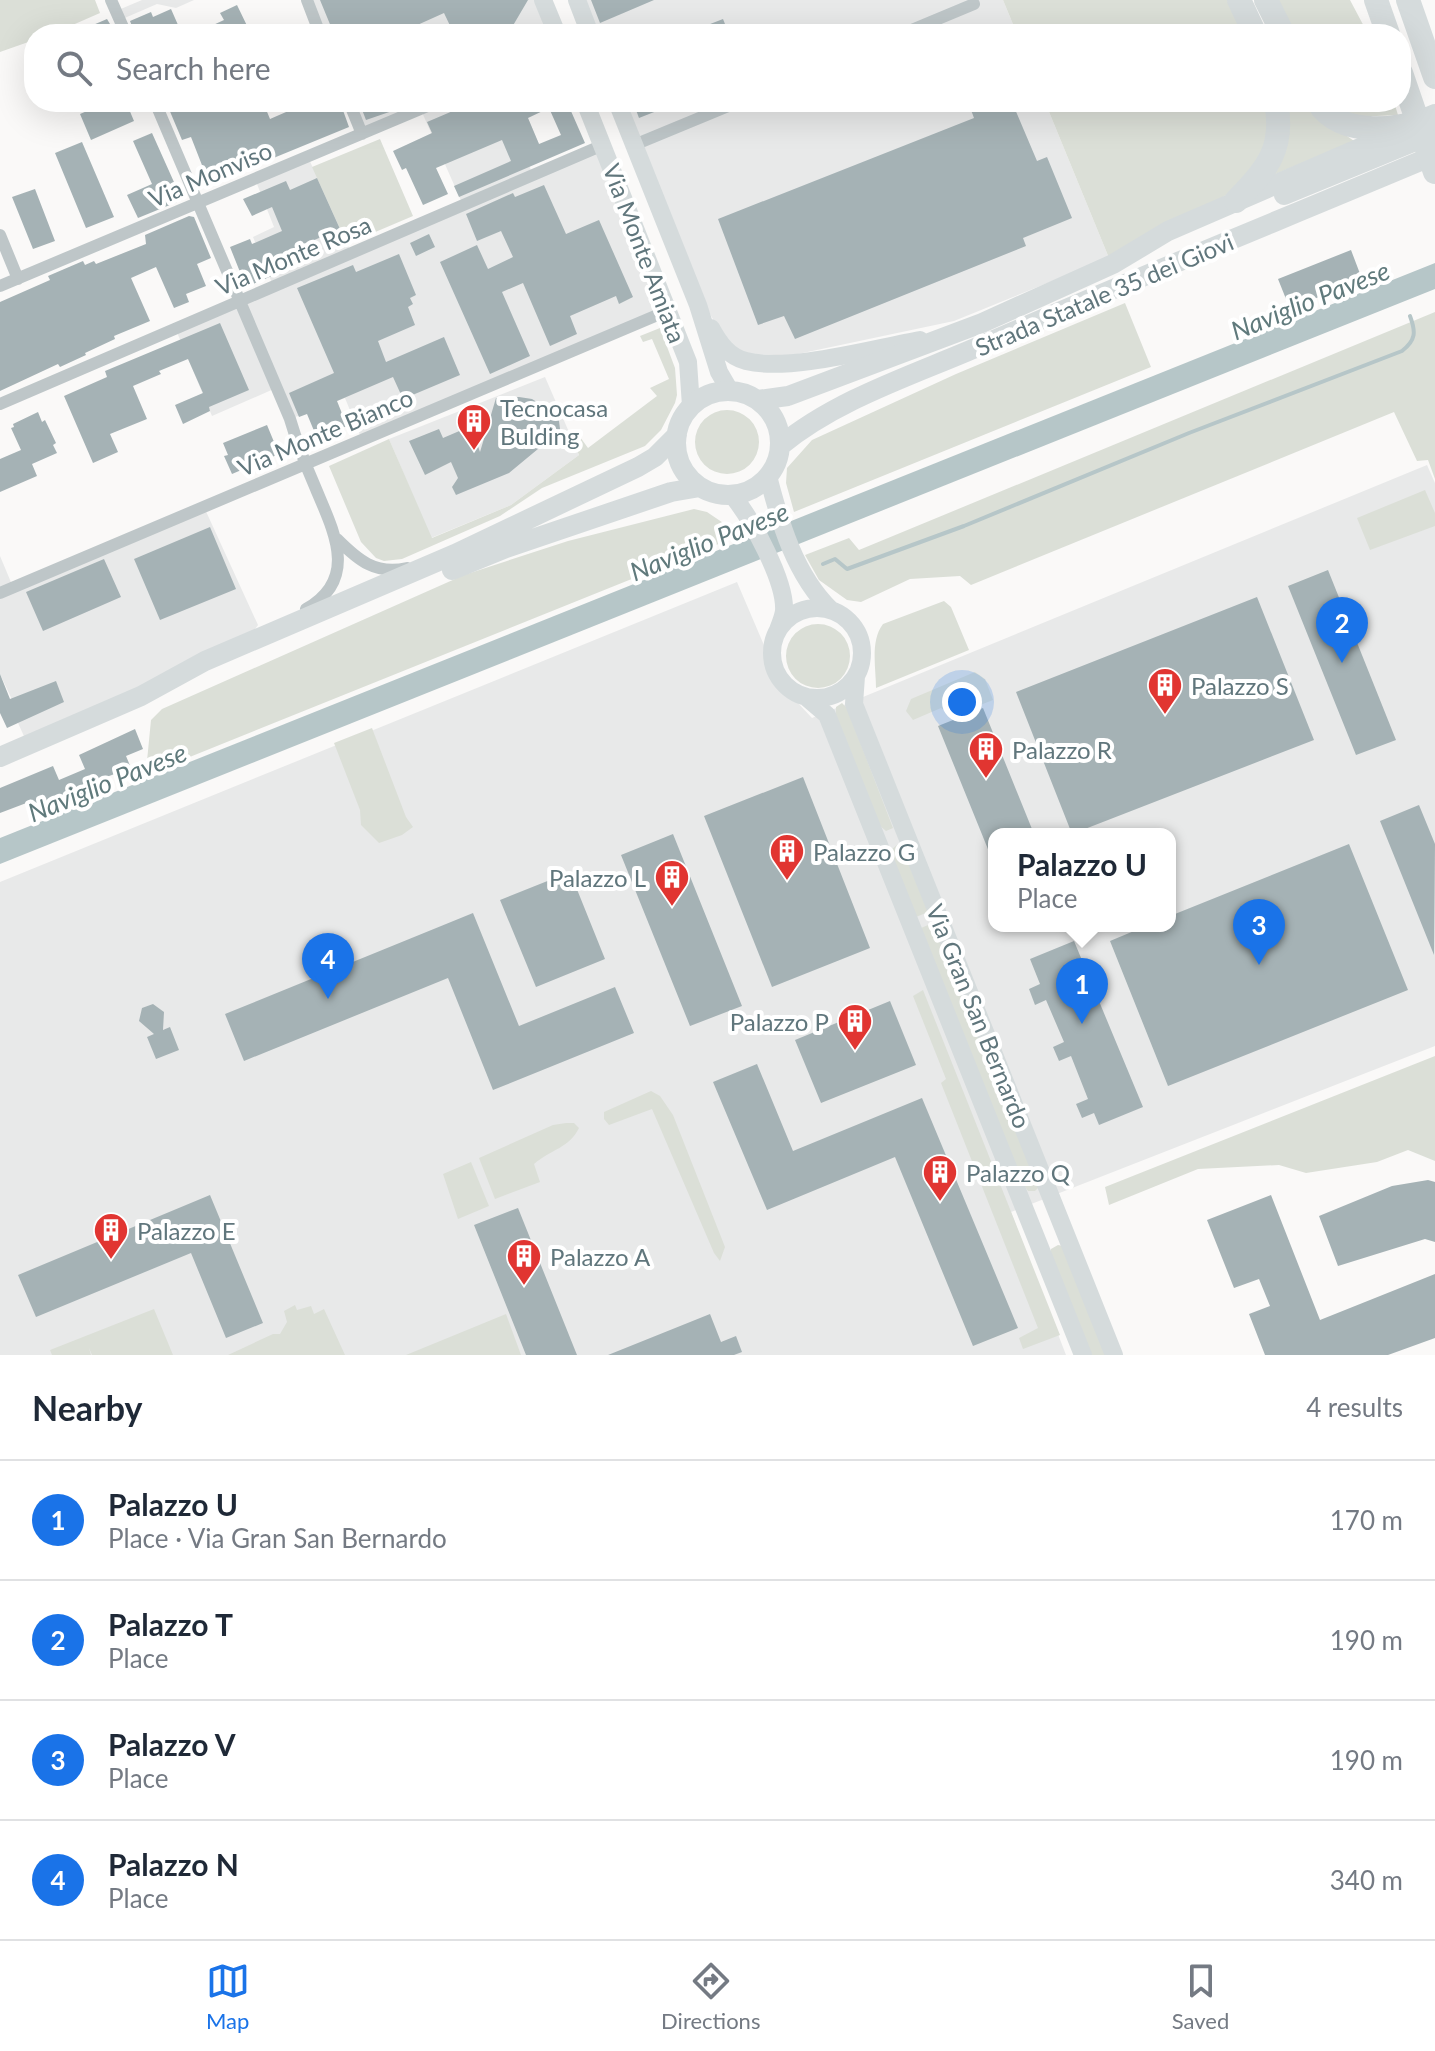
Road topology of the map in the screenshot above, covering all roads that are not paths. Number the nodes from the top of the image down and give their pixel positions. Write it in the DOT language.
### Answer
graph roads {
  1 [pos="111,0"];
  2 [pos="307,0"];
  3 [pos="543,0"];
  4 [pos="577,0"];
  5 [pos="1239,0"];
  6 [pos="1266,0"];
  7 [pos="1376,0"];
  8 [pos="1408,0"];
  9 [pos="974,4"];
  10 [pos="122,24"];
  11 [pos="316,24"];
  12 [pos="553,24"];
  13 [pos="586,24"];
  14 [pos="926,24"];
  15 [pos="1250,24"];
  16 [pos="1278,24"];
  17 [pos="1384,24"];
  18 [pos="1435,77"];
  19 [pos="1411,102"];
  20 [pos="159,112"];
  21 [pos="353,112"];
  22 [pos="414,112"];
  23 [pos="589,112"];
  24 [pos="621,112"];
  25 [pos="714,112"];
  26 [pos="1278,112"];
  27 [pos="1328,112"];
  28 [pos="1434,121"];
  29 [pos="362,134"];
  30 [pos="603,145"];
  31 [pos="634,145"];
  32 [pos="1435,155"];
  33 [pos="1435,172"];
  34 [pos="1236,201"];
  35 [pos="198,203"];
  36 [pos="0,235"];
  37 [pos="1113,264"];
  38 [pos="18,279"];
  39 [pos="0,286"];
  40 [pos="239,303"];
  41 [pos="698,305"];
  42 [pos="667,311"];
  43 [pos="957,334"];
  44 [pos="730,391"];
  45 [pos="758,400"];
  46 [pos="0,404"];
  47 [pos="691,406"];
  48 [pos="677,435"];
  49 [pos="780,446"];
  50 [pos="306,464"];
  51 [pos="768,476"];
  52 [pos="700,487"];
  53 [pos="732,495"];
  54 [pos="337,539"];
  55 [pos="483,541"];
  56 [pos="0,593"];
  57 [pos="831,610"];
  58 [pos="777,631"];
  59 [pos="245,644"];
  60 [pos="856,676"];
  61 [pos="141,696"];
  62 [pos="806,697"];
  63 [pos="0,757"];
  64 [pos="1083,1355"];
  65 [pos="1114,1355"];
  1 -- 10 [label="street"];
  2 -- 11 [label="street"];
  3 -- 12 [label="main road"];
  4 -- 13 [label="main road"];
  5 -- 15 [label="highway"];
  6 -- 16 [label="highway"];
  7 -- 17 [label="highway"];
  8 -- 18 [label="highway"];
  9 -- 14 [label="street"];
  19 -- 33 [label="highway"];
  20 -- 35 [label="street"];
  21 -- 29 [label="street"];
  22 -- 29 [label="street, Via Monviso"];
  23 -- 30 [label="main road, Via Monte Amiata"];
  24 -- 31 [label="main road, Via Monte Amiata"];
  25 -- 31 [label="street"];
  26 -- 34 [label="highway"];
  27 -- 28 [label="highway"];
  28 -- 34 [label="main road"];
  28 -- 37 [label="main road, Strada Statale 35 dei Giovi"];
  29 -- 35 [label="street, Via Monviso"];
  30 -- 40 [label="street, Via Monte Rosa"];
  30 -- 42 [label="main road, Via Monte Amiata"];
  31 -- 41 [label="main road, Via Monte Amiata"];
  32 -- 49 [label="main road, Strada Statale 35 dei Giovi"];
  34 -- 37 [label="main road"];
  35 -- 38 [label="street, Via Monviso"];
  35 -- 40 [label="street"];
  36 -- 38 [label="street"];
  37 -- 43 [label="main road"];
  38 -- 39 [label="street, Via Monviso"];
  40 -- 46 [label="street, Via Monte Rosa"];
  40 -- 50 [label="street"];
  41 -- 43 [label="main road"];
  41 -- 44 [label="main road, Via Monte Amiata"];
  42 -- 47 [label="main road, Via Monte Amiata"];
  42 -- 50 [label="street, Via Monte Bianco"];
  43 -- 45 [label="main road"];
  44 -- 45 [label="main road"];
  44 -- 47 [label="main road"];
  45 -- 49 [label="main road"];
  47 -- 48 [label="main road"];
  48 -- 52 [label="main road"];
  48 -- 55 [label="main road"];
  49 -- 51 [label="main road"];
  50 -- 54 [label="street"];
  50 -- 56 [label="street, Via Monte Bianco"];
  51 -- 53 [label="main road"];
  51 -- 57 [label="main road"];
  52 -- 53 [label="main road"];
  52 -- 61 [label="main road"];
  53 -- 58 [label="main road"];
  54 -- 55 [label="street"];
  54 -- 59 [label="street"];
  55 -- 59 [label="main road"];
  57 -- 58 [label="main road"];
  57 -- 60 [label="main road"];
  58 -- 62 [label="main road"];
  59 -- 61 [label="main road"];
  60 -- 62 [label="main road"];
  60 -- 65 [label="main road, Via Gran San Bernardo"];
  61 -- 63 [label="main road"];
  62 -- 64 [label="main road, Via Gran San Bernardo"];
}
